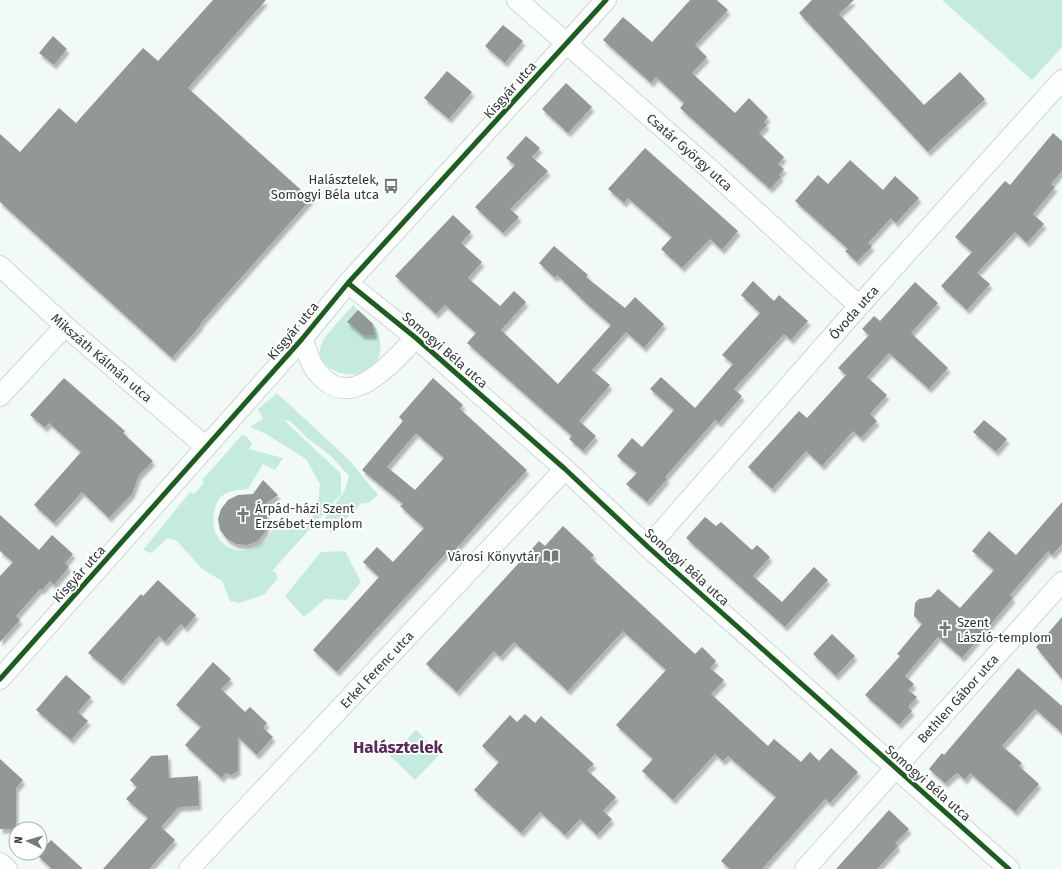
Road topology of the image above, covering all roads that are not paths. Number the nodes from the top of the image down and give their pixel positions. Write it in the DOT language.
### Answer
graph roads {
  1 [pos="517,0"];
  2 [pos="606,0"];
  3 [pos="567,44"];
  4 [pos="1062,80"];
  5 [pos="0,266"];
  6 [pos="348,283"];
  7 [pos="859,306"];
  8 [pos="64,326"];
  9 [pos="416,338"];
  10 [pos="302,339"];
  11 [pos="0,396"];
  12 [pos="206,447"];
  13 [pos="565,469"];
  14 [pos="648,548"];
  15 [pos="1062,582"];
  16 [pos="0,679"];
  17 [pos="895,769"];
  18 [pos="0,863"];
  19 [pos="7,869"];
  20 [pos="189,869"];
  21 [pos="805,869"];
  22 [pos="1009,869"];
  1 -- 3 [label="street, Csatár György utca"];
  2 -- 3 [label="street, Kisgyár utca"];
  3 -- 6 [label="street, Kisgyár utca"];
  3 -- 7 [label="street, Csatár György utca"];
  4 -- 7 [label="street, Óvoda utca"];
  5 -- 8 [label="street, Mikszáth Kálmán utca"];
  6 -- 9 [label="street, Somogyi Béla utca"];
  6 -- 10 [label="street, Kisgyár utca"];
  7 -- 14 [label="street, Óvoda utca"];
  8 -- 11 [label="street"];
  8 -- 12 [label="street, Mikszáth Kálmán utca"];
  9 -- 10 [label="street"];
  9 -- 13 [label="street, Somogyi Béla utca"];
  10 -- 12 [label="street, Kisgyár utca"];
  12 -- 16 [label="street, Kisgyár utca"];
  13 -- 14 [label="street, Somogyi Béla utca"];
  13 -- 20 [label="street, Erkel Ferenc utca"];
  14 -- 17 [label="street, Somogyi Béla utca"];
  15 -- 17 [label="street, Bethlen Gábor utca"];
  17 -- 21 [label="street, Bethlen Gábor utca"];
  17 -- 22 [label="street, Somogyi Béla utca"];
  18 -- 19 [label="street"];
}
